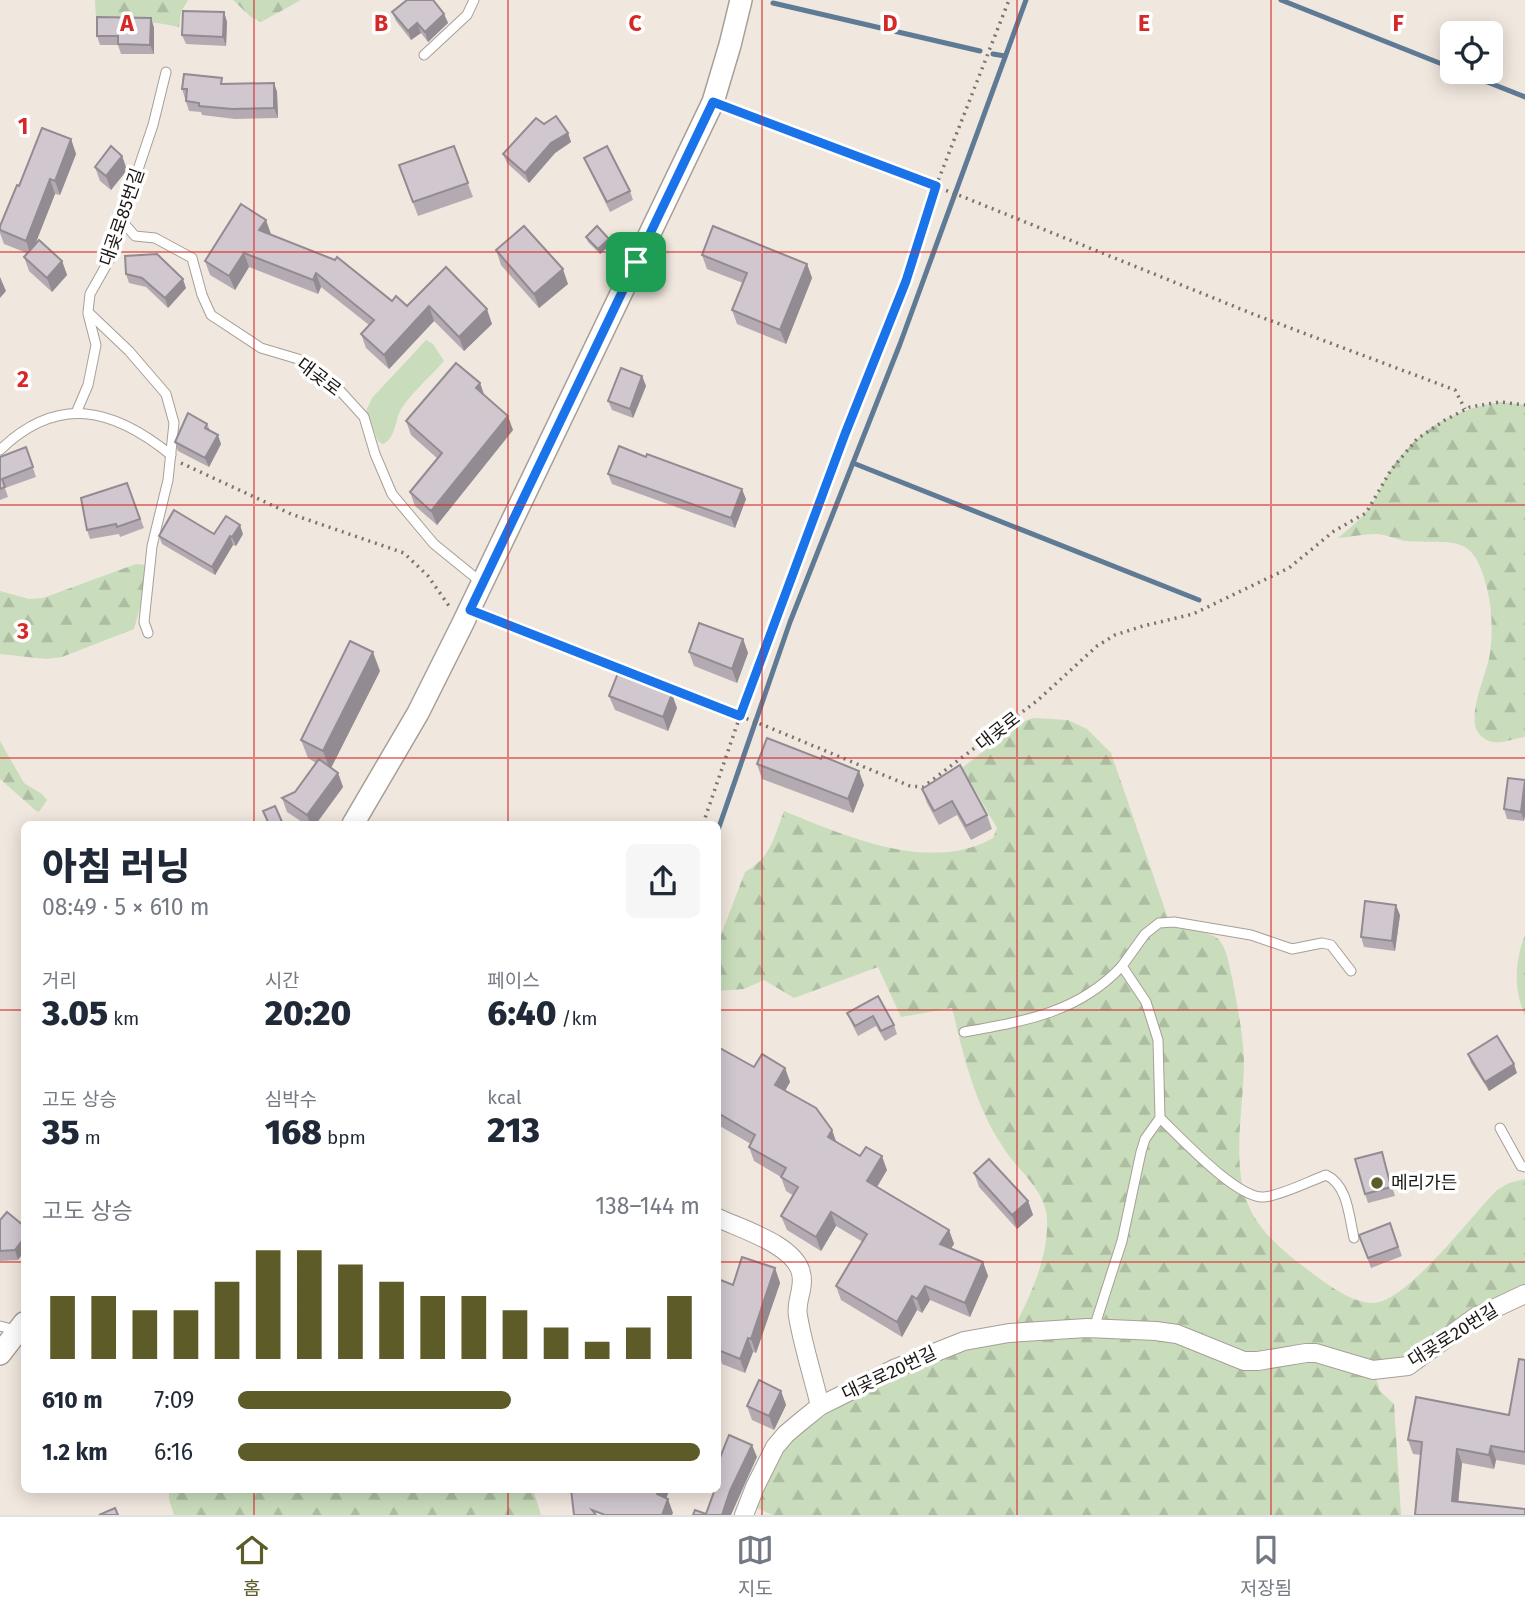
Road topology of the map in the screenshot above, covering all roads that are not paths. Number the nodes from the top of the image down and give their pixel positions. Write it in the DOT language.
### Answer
graph roads {
  1 [pos="474,0"];
  2 [pos="741,0"];
  3 [pos="424,55"];
  4 [pos="166,72"];
  5 [pos="121,220"];
  6 [pos="88,312"];
  7 [pos="76,412"];
  8 [pos="0,450"];
  9 [pos="170,455"];
  10 [pos="482,583"];
  11 [pos="148,633"];
  12 [pos="355,821"];
  13 [pos="1122,966"];
  14 [pos="1350,971"];
  15 [pos="964,1032"];
  16 [pos="1160,1118"];
  17 [pos="1500,1128"];
  18 [pos="1525,1167"];
  19 [pos="721,1219"];
  20 [pos="1354,1238"];
  21 [pos="1525,1294"];
  22 [pos="14,1327"];
  23 [pos="1094,1328"];
  24 [pos="0,1354"];
  25 [pos="820,1406"];
  26 [pos="744,1515"];
  1 -- 3 [label="lane"];
  2 -- 10 [label="street"];
  4 -- 5 [label="lane, 대곶로85번길"];
  5 -- 6 [label="lane, 대곶로85번길"];
  5 -- 10 [label="lane, 대곶로"];
  6 -- 7 [label="lane"];
  6 -- 9 [label="lane"];
  7 -- 8 [label="lane"];
  7 -- 9 [label="lane"];
  9 -- 11 [label="lane"];
  10 -- 12 [label="street"];
  13 -- 14 [label="lane"];
  13 -- 15 [label="lane"];
  13 -- 16 [label="lane"];
  16 -- 20 [label="lane"];
  16 -- 23 [label="lane"];
  17 -- 18 [label="lane"];
  19 -- 25 [label="street"];
  21 -- 23 [label="street, 대곶로20번길"];
  22 -- 24 [label="street"];
  23 -- 25 [label="street, 대곶로20번길"];
  25 -- 26 [label="street, 대곶로20번길"];
}
